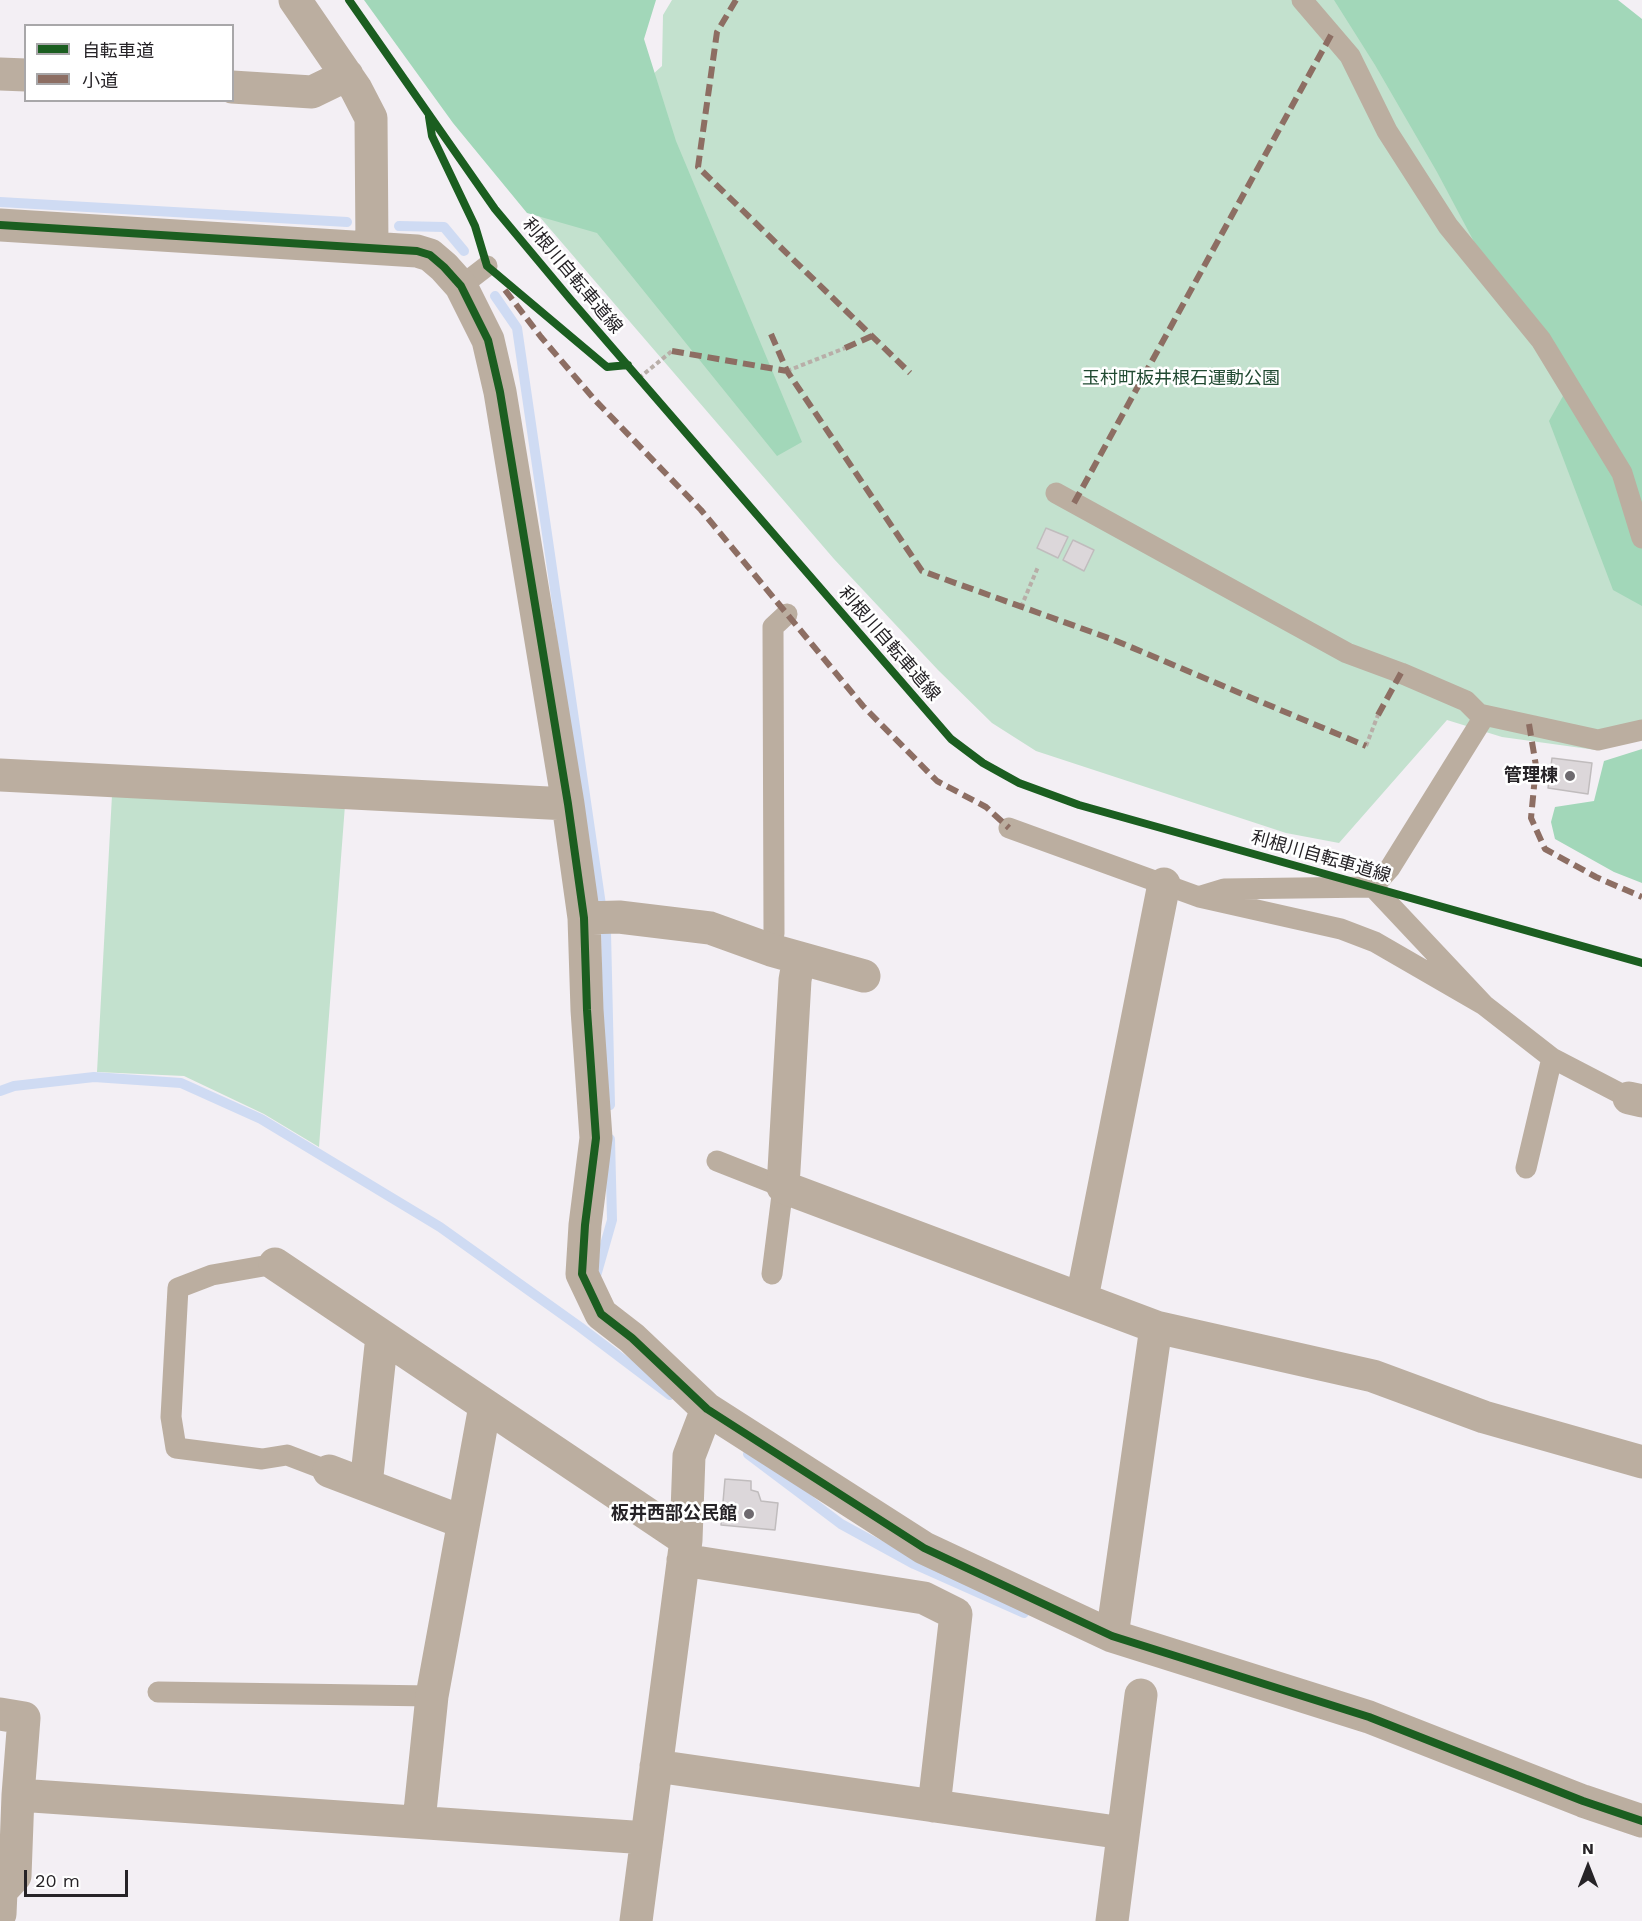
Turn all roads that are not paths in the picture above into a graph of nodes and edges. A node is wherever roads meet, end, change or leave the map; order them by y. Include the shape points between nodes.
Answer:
1 (295, 0) edge
2 (1302, 0) edge
3 (0, 74) edge
4 (24, 75) edge
5 (347, 75) junction
6 (234, 87) edge
7 (0, 225) edge
8 (372, 247) junction
9 (487, 266) dead end
10 (461, 286) junction
11 (1056, 493) dead end
12 (1642, 538) edge
13 (787, 614) dead end
14 (1479, 714) junction
15 (1642, 730) edge
16 (0, 775) edge
17 (568, 804) junction
18 (1010, 828) dead end
19 (1164, 884) junction
20 (1373, 887) junction
21 (1199, 897) junction
22 (584, 918) junction
23 (785, 954) junction
24 (864, 976) dead end
25 (1484, 1005) junction
26 (1552, 1058) junction
27 (1636, 1099) edge
28 (717, 1161) dead end
29 (1526, 1168) dead end
30 (783, 1187) junction
31 (275, 1264) joint
32 (772, 1274) dead end
33 (1082, 1298) junction
34 (1156, 1327) junction
35 (382, 1336) junction
36 (485, 1406) junction
37 (707, 1409) junction
38 (1642, 1462) edge
39 (329, 1471) joint
40 (366, 1485) junction
41 (463, 1522) junction
42 (684, 1550) junction
43 (1112, 1635) junction
44 (158, 1692) dead end
45 (1140, 1695) dead end
46 (432, 1696) junction
47 (0, 1714) edge
48 (656, 1766) junction
49 (18, 1795) junction
50 (934, 1806) junction
51 (419, 1821) junction
52 (1642, 1821) edge
53 (1123, 1833) junction
54 (647, 1838) junction
55 (0, 1914) edge
56 (636, 1921) edge
57 (1112, 1921) edge

1 - 5 street
2 - 12 lane via 1350,56 1387,131 1448,226 1541,340 1622,472
3 - 4 street
5 - 6 street via 312,92
5 - 8 street via 371,118
7 - 8 street
8 - 10 street via 430,255
9 - 10 lane
10 - 17 street via 488,340 500,392
11 - 14 lane via 1347,653 1466,701
13 - 23 lane via 773,627 774,933
14 - 15 lane via 1598,740
14 - 20 lane via 1482,720 1390,868
16 - 17 street
17 - 22 street
18 - 19 lane
19 - 21 lane
19 - 33 street
20 - 21 lane via 1224,889
20 - 25 lane
21 - 25 lane via 1341,929 1374,942
22 - 23 street via 619,917 710,928
22 - 37 street via 596,1138 582,1274 601,1314
23 - 24 street
23 - 30 street via 795,980
25 - 26 lane
26 - 27 lane
26 - 29 lane
28 - 30 lane
30 - 32 lane
30 - 33 street
31 - 35 street
31 - 39 lane via 212,1275 178,1288 171,1417 177,1448 262,1459 287,1455
33 - 34 street
34 - 38 street via 1373,1376 1485,1418
34 - 43 street
35 - 36 street
35 - 40 street
36 - 41 street
36 - 42 street
37 - 42 street via 689,1456
37 - 43 street via 924,1548
39 - 40 street
40 - 41 street
41 - 46 street
42 - 48 street
42 - 50 street via 924,1598 956,1614
43 - 52 street via 1369,1717 1583,1802
44 - 46 lane
45 - 53 street
46 - 51 street
47 - 49 street via 24,1718
48 - 50 street
48 - 54 street
49 - 51 street
49 - 55 street via 15,1875 2,1891
50 - 53 street
51 - 54 street
53 - 57 street
54 - 56 street

